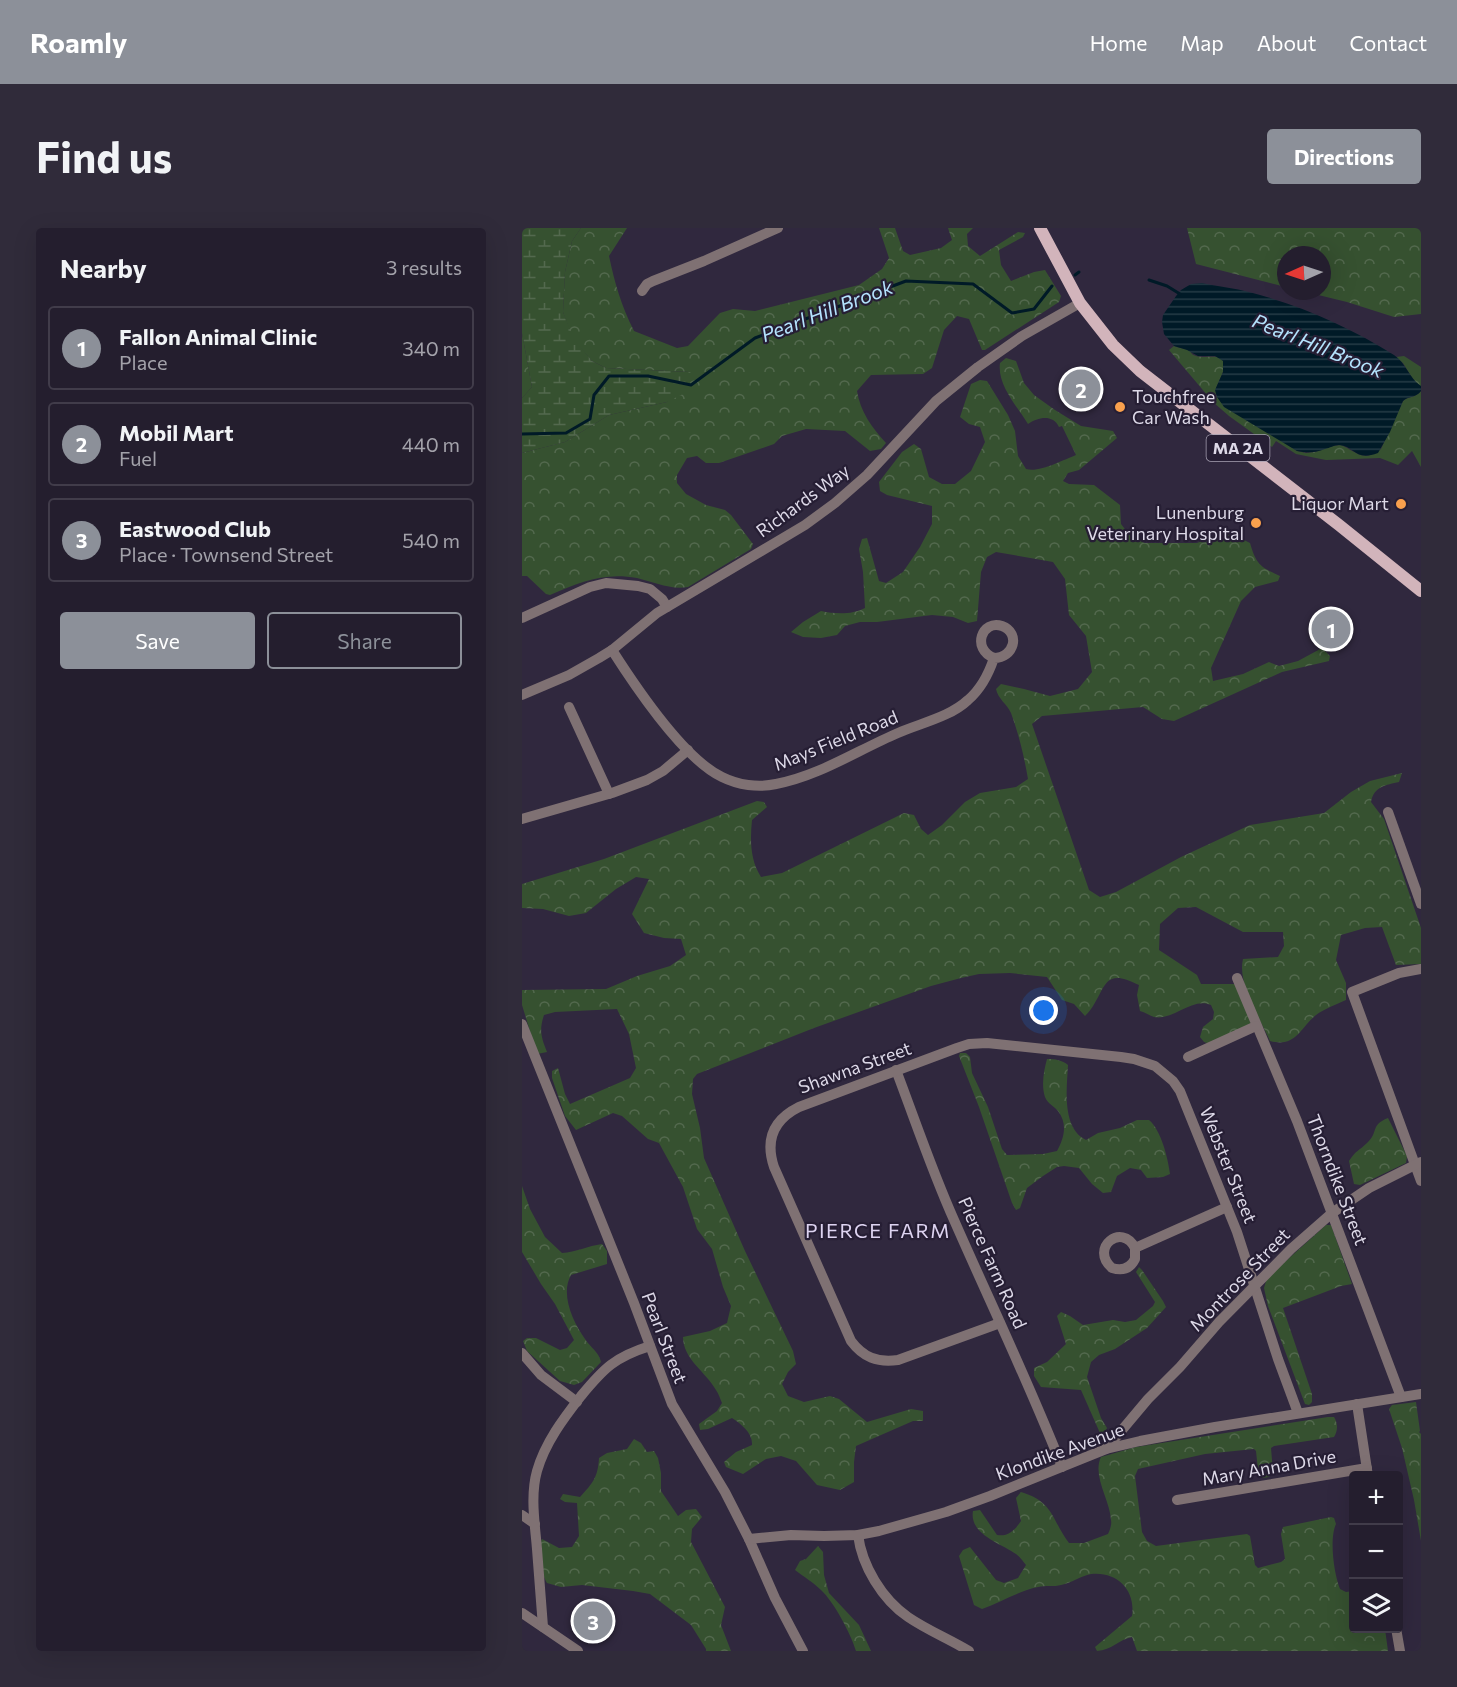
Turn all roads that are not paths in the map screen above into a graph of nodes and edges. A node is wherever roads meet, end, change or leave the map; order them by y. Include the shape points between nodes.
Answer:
1 (778, 228) edge
2 (1040, 228) edge
3 (642, 291) dead end
4 (1080, 303) junction
5 (1421, 591) edge
6 (667, 607) junction
7 (522, 618) edge
8 (612, 650) junction
9 (994, 658) dead end
10 (522, 695) edge
11 (569, 707) dead end
12 (688, 750) junction
13 (609, 794) junction
14 (1388, 812) dead end
15 (522, 819) edge
16 (1421, 904) edge
17 (1421, 969) edge
18 (1237, 978) dead end
19 (522, 1024) edge
20 (1256, 1026) junction
21 (524, 1037) edge
22 (1188, 1057) dead end
23 (896, 1070) junction
24 (1163, 1072) joint
25 (1418, 1164) edge
26 (1421, 1181) edge
27 (1227, 1207) junction
28 (1332, 1213) junction
29 (1135, 1248) dead end
30 (1255, 1284) junction
31 (1000, 1323) junction
32 (650, 1346) junction
33 (522, 1353) edge
34 (1421, 1394) edge
35 (1401, 1397) junction
36 (577, 1402) junction
37 (1357, 1404) junction
38 (1298, 1413) junction
39 (1134, 1416) junction
40 (1140, 1441) junction
41 (1106, 1449) junction
42 (1062, 1467) junction
43 (1368, 1471) edge
44 (1349, 1475) edge
45 (1177, 1500) dead end
46 (522, 1515) edge
47 (534, 1524) junction
48 (858, 1535) junction
49 (749, 1539) junction
50 (522, 1613) edge
51 (543, 1627) junction
52 (1397, 1633) edge
53 (578, 1651) edge
54 (803, 1651) edge
55 (969, 1651) edge
56 (1400, 1651) edge

1 - 3 street via 653,281
2 - 4 main road, MA 2A
4 - 5 main road, MA 2A via 1113,345 1140,371
4 - 6 street, Richards Way via 1006,346 971,372 936,401 867,475 828,508
6 - 7 street via 650,590 606,583
6 - 8 street, Richards Way
8 - 10 street, Richards Way via 569,675
8 - 12 street, Mays Field Road
9 - 12 street, Mays Field Road via 978,690 962,706 797,778 767,786 740,784 715,773
11 - 13 street
12 - 13 street via 655,776
13 - 15 street
14 - 16 street
17 - 25 street via 1399,973 1352,992
18 - 20 street, Thorndike Street
19 - 21 street, Pearl Street
20 - 22 street
20 - 28 street, Thorndike Street
21 - 32 street, Pearl Street
23 - 24 street, Shawna Street via 981,1043 1121,1056
23 - 31 street, Pierce Farm Road via 950,1211
23 - 31 street, Shawna Street via 785,1115 772,1137 774,1167 851,1341 865,1355 880,1361 898,1360
24 - 27 street, Webster Street via 1173,1080 1183,1098
25 - 26 street
25 - 28 street, Montrose Street via 1369,1188
27 - 29 street
27 - 30 street, Webster Street
28 - 30 street, Montrose Street
28 - 35 street, Thorndike Street
30 - 38 street, Webster Street
30 - 39 street, Montrose Street
31 - 42 street, Pierce Farm Road
32 - 36 street via 614,1361
32 - 49 street, Pearl Street via 672,1404
33 - 36 street via 541,1375
34 - 35 street, Klondike Avenue
35 - 37 street, Klondike Avenue
36 - 47 street via 540,1461
37 - 38 street, Klondike Avenue
37 - 43 street
38 - 40 street, Klondike Avenue
39 - 40 street via 1133,1429
39 - 41 street, Montrose Street
40 - 41 street, Klondike Avenue
41 - 42 street, Klondike Avenue
42 - 48 street, Klondike Avenue via 946,1512
44 - 45 street, Mary Anna Drive
46 - 47 street
47 - 51 street
48 - 49 street, Klondike Avenue
48 - 55 street via 865,1563 888,1599 906,1616
49 - 54 street, Pearl Street
50 - 51 street
51 - 53 street
52 - 56 street

